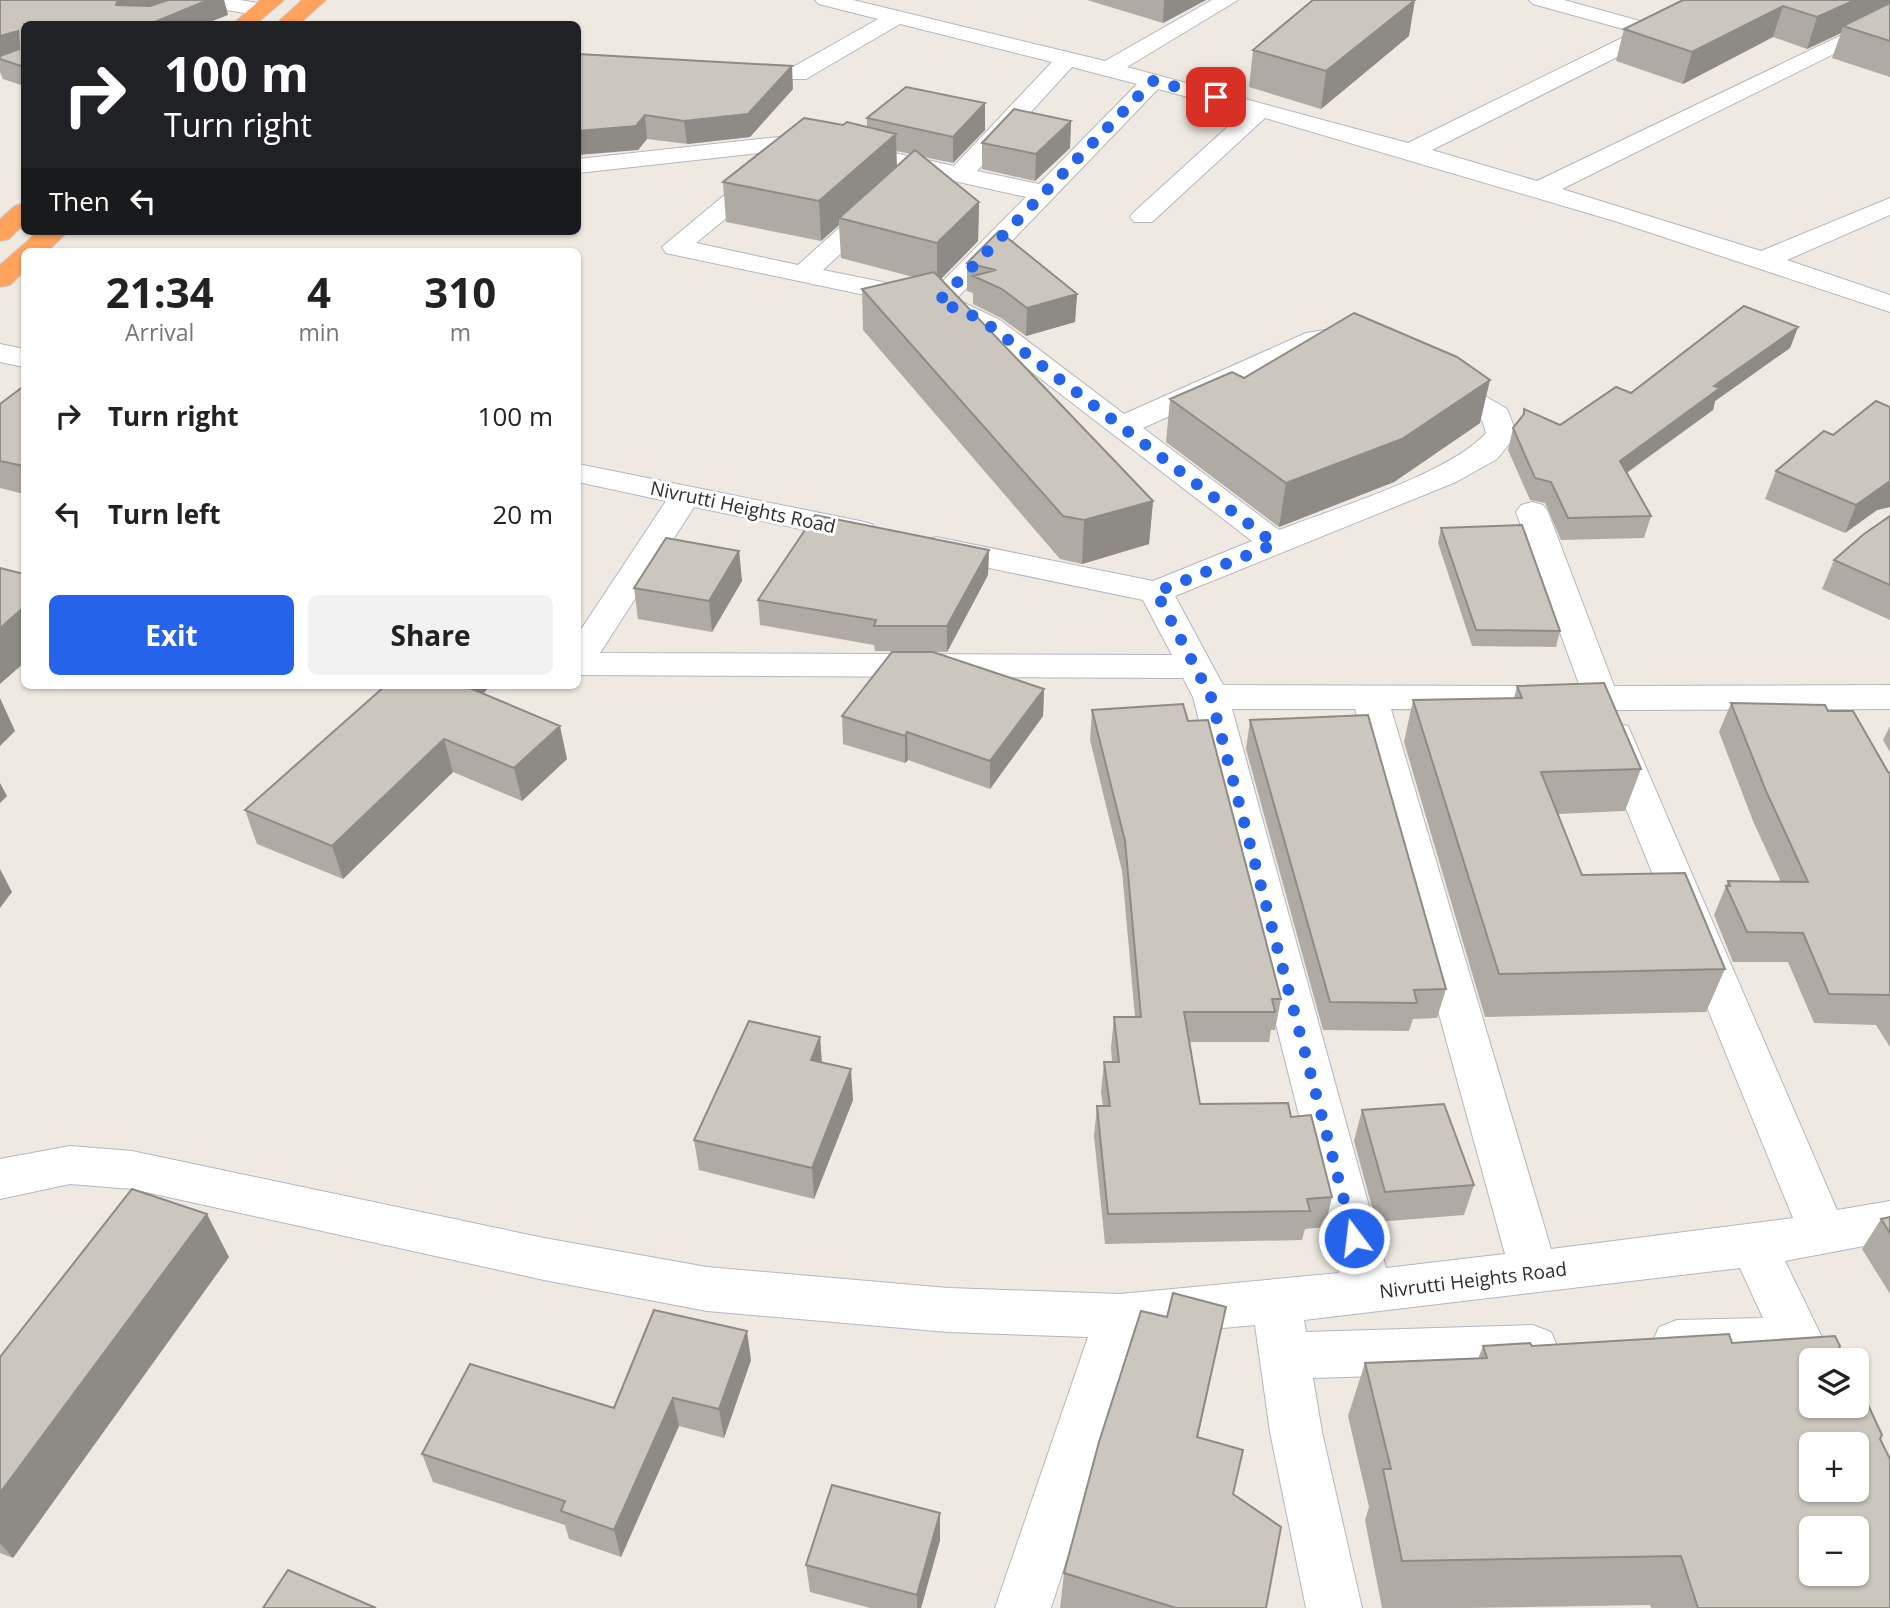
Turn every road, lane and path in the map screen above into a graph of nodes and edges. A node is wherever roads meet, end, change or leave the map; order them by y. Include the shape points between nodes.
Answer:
1 (205, 0) edge
2 (314, 0) edge
3 (826, 0) edge
4 (1227, 0) edge
5 (1540, 0) edge
6 (1705, 1) edge
7 (183, 9) edge
8 (888, 9) edge
9 (259, 12) edge
10 (1890, 18) edge
11 (290, 21) edge
12 (1654, 31) junction
13 (1067, 59) junction
14 (1108, 69) junction
15 (723, 74) edge
16 (1153, 81) junction
17 (1261, 110) junction
18 (806, 141) junction
19 (1410, 152) junction
20 (581, 166) edge
21 (921, 167) junction
22 (959, 174) junction
23 (1541, 189) junction
24 (1045, 193) junction
25 (1890, 206) edge
26 (21, 214) edge
27 (1143, 217) dead end
28 (0, 233) edge
29 (50, 235) edge
30 (35, 248) edge
31 (21, 260) edge
32 (1764, 260) junction
33 (804, 273) junction
34 (0, 279) edge
35 (938, 302) junction
36 (1890, 304) edge
37 (1375, 347) edge
38 (0, 353) edge
39 (21, 357) edge
40 (1410, 366) edge
41 (1122, 426) junction
42 (581, 474) edge
43 (686, 495) junction
44 (1532, 512) dead end
45 (1275, 544) junction
46 (1156, 592) junction
47 (581, 657) edge
48 (581, 662) edge
49 (1203, 682) junction
50 (1890, 697) edge
51 (1370, 698) junction
52 (1600, 698) junction
53 (1839, 699) junction
54 (1858, 733) edge
55 (0, 1179) edge
56 (1890, 1221) edge
57 (1823, 1234) junction
58 (1753, 1246) junction
59 (1534, 1273) junction
60 (1368, 1292) junction
61 (1276, 1301) junction
62 (1120, 1316) junction
63 (1631, 1344) edge
64 (1576, 1346) edge
65 (1803, 1348) edge
66 (1799, 1352) edge
67 (1283, 1356) junction
68 (1023, 1608) edge
69 (1335, 1608) edge

1 - 7 street
1 - 9 street
2 - 11 highway
3 - 8 street
4 - 14 street
5 - 12 street
6 - 12 street
8 - 13 street
8 - 15 street via 798,74
10 - 23 street
12 - 19 street
13 - 14 street
13 - 22 street
14 - 16 street
16 - 17 street
16 - 24 street
17 - 19 street
17 - 27 street
18 - 20 street
18 - 21 street
18 - 33 street via 675,247
19 - 23 street
21 - 22 street
21 - 33 street
22 - 24 street
23 - 32 street
24 - 35 street
25 - 32 street
26 - 28 highway
29 - 30 highway
31 - 34 highway
32 - 36 street
33 - 35 street
35 - 41 street via 990,326
37 - 41 street via 1339,335 1316,339
38 - 39 street
40 - 45 street via 1496,415 1502,434 1486,452 1445,474
41 - 45 street
42 - 43 street, Nivrutti Heights Road
43 - 46 street, Nivrutti Heights Road
43 - 47 street
44 - 52 street
45 - 46 street
46 - 49 street, Nivrutti Heights Road
48 - 49 street
49 - 51 street
49 - 60 street, Nivrutti Heights Road
50 - 53 street
51 - 52 street
51 - 59 street
52 - 53 street
52 - 57 street
53 - 54 street
55 - 62 street via 70,1165 132,1170 544,1259 707,1289 948,1310
56 - 57 street, Nivrutti Heights Road
57 - 58 street, Nivrutti Heights Road
58 - 59 street, Nivrutti Heights Road
58 - 65 street
59 - 60 street, Nivrutti Heights Road
60 - 61 street
61 - 62 street
61 - 67 street
62 - 68 street
63 - 66 street
64 - 67 street
67 - 69 street

